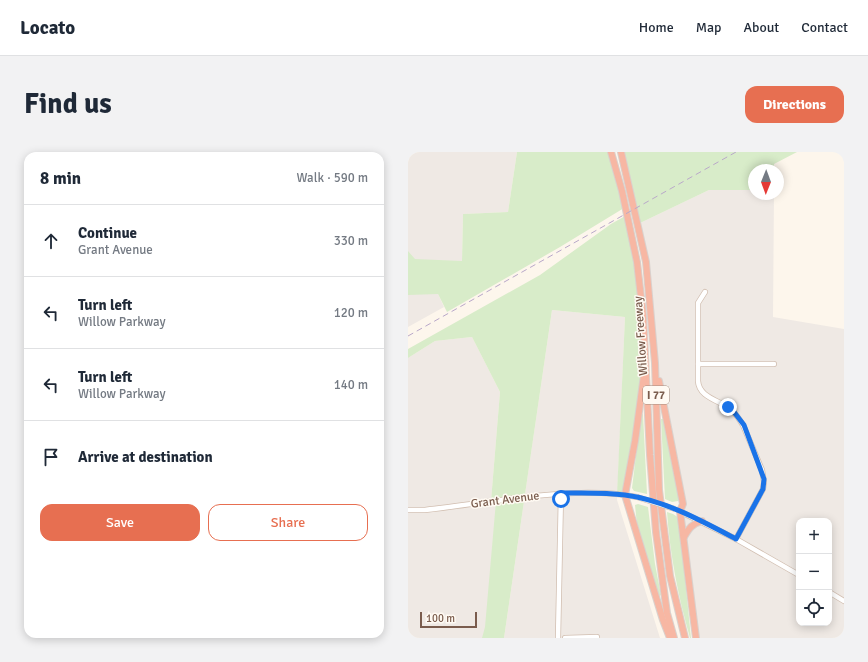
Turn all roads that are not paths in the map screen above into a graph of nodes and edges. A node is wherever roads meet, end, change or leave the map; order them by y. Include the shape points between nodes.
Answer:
1 (611, 152) edge
2 (621, 152) edge
3 (705, 292) dead end
4 (646, 357) junction
5 (655, 363) junction
6 (698, 364) junction
7 (774, 364) dead end
8 (561, 493) junction
9 (625, 495) junction
10 (408, 510) edge
11 (678, 510) junction
12 (702, 521) junction
13 (684, 537) junction
14 (736, 539) junction
15 (796, 573) edge
16 (832, 594) edge
17 (844, 601) edge
18 (597, 637) edge
19 (558, 638) edge
20 (565, 638) edge
21 (670, 638) edge
22 (674, 638) edge
23 (685, 638) edge
24 (696, 638) edge

1 - 4 highway, Willow Freeway / I 77 via 637,262
2 - 5 highway, Willow Freeway / I 77 via 646,262
3 - 6 street via 698,303
4 - 9 highway
4 - 22 highway, Willow Freeway / I 77 via 656,532 667,613
5 - 11 highway via 683,504
5 - 23 highway, Willow Freeway / I 77 via 659,490 670,576
6 - 7 street
6 - 14 street via 700,391 728,407 739,418 764,476 763,489
8 - 9 street, Grant Avenue
8 - 10 street, Grant Avenue
8 - 19 street
9 - 11 street, Grant Avenue, bridge
9 - 21 highway
11 - 12 street, Grant Avenue
11 - 13 highway
12 - 13 highway via 690,527
12 - 14 street, Grant Avenue
13 - 24 highway
14 - 15 street, Grant Avenue
16 - 17 street
18 - 20 street

